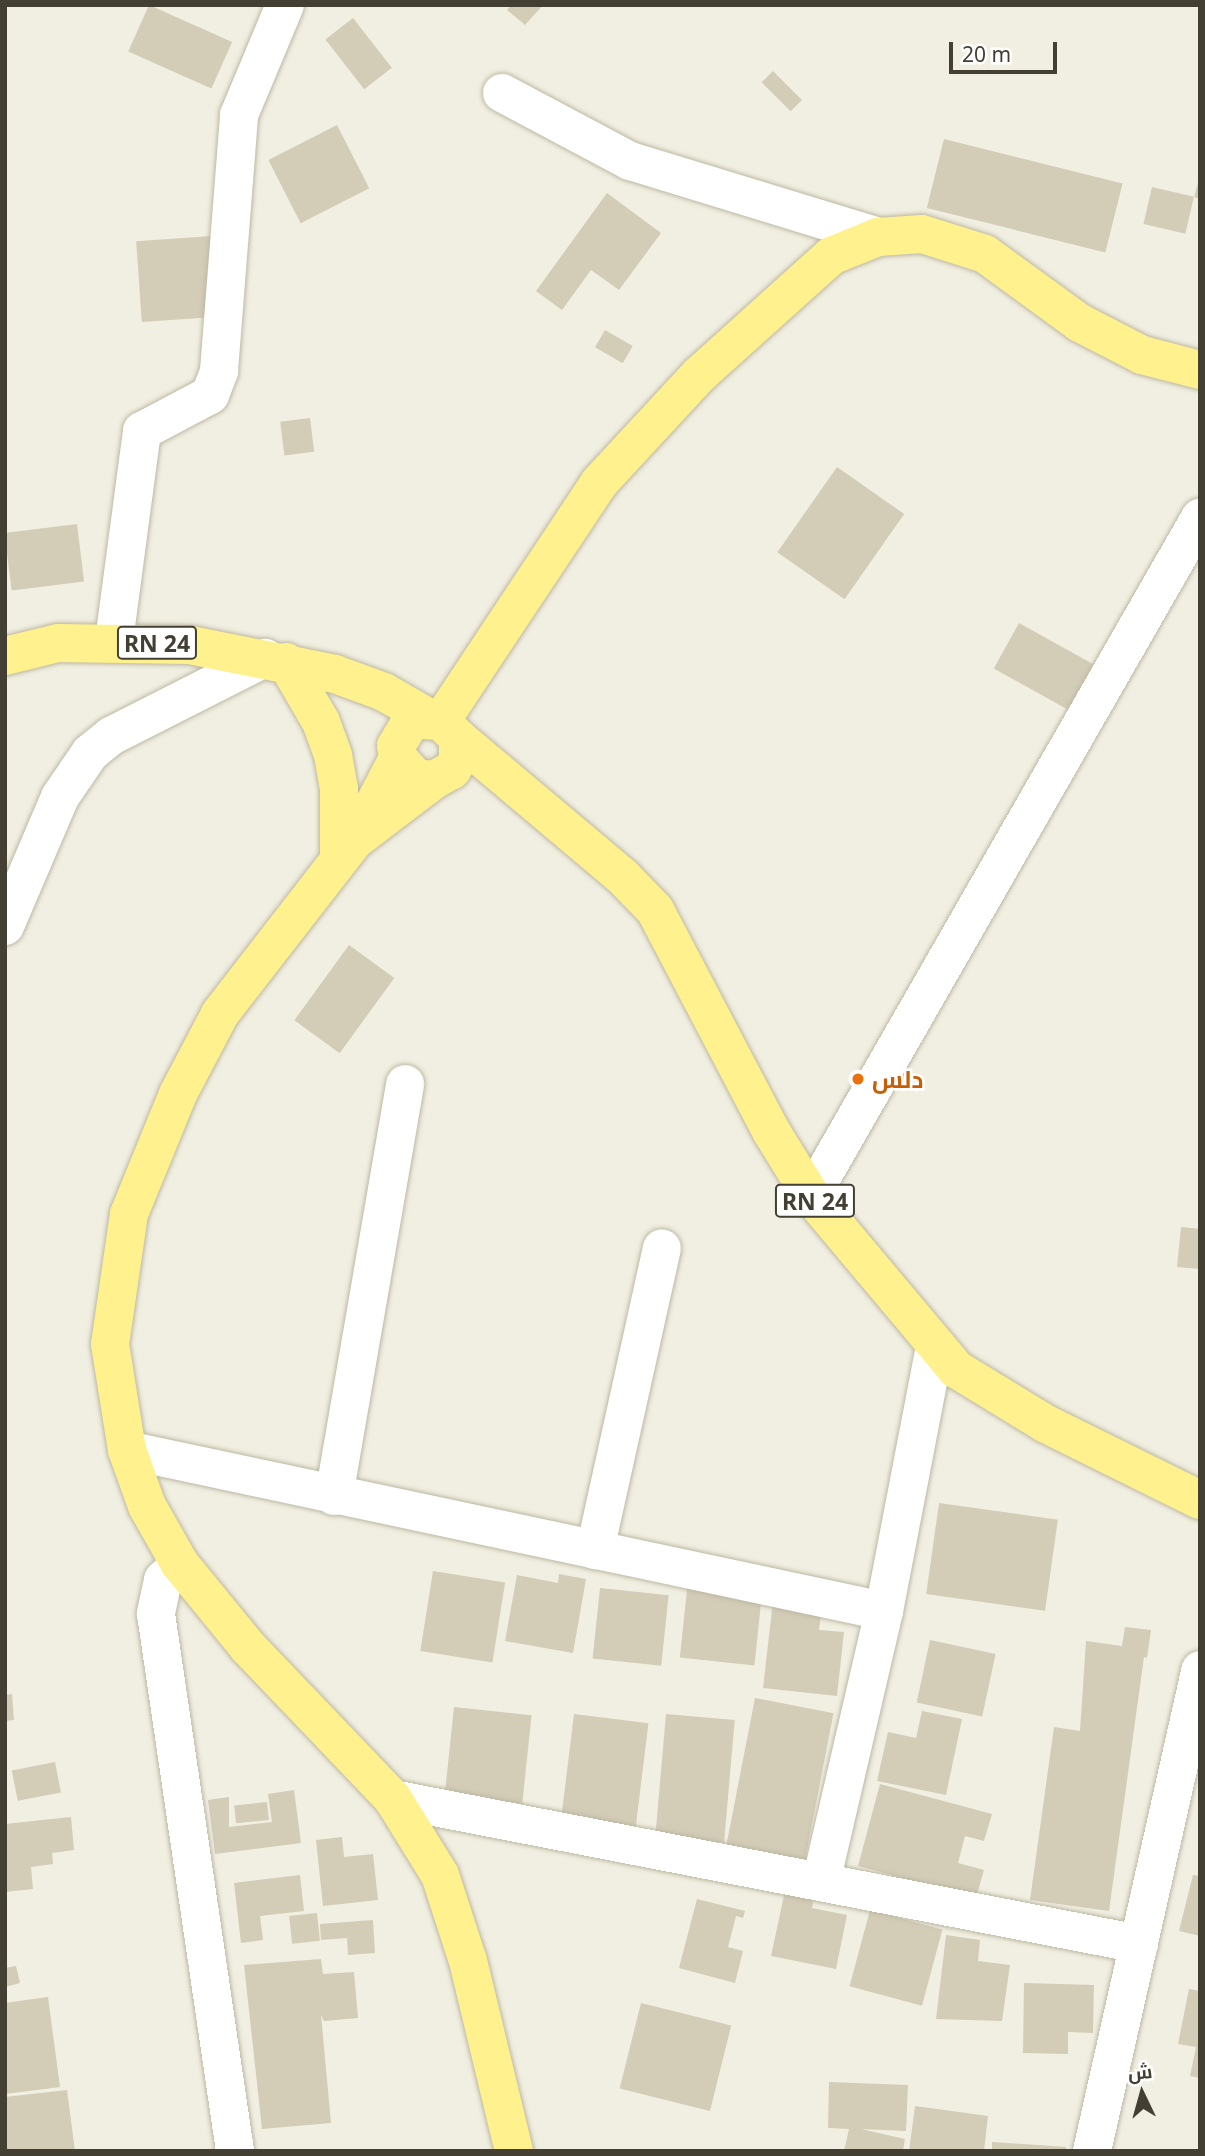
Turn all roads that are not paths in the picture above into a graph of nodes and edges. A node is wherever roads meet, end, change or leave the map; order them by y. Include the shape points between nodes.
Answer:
1 (285, 5) edge
2 (502, 93) dead end
3 (878, 237) junction
4 (1200, 370) edge
5 (1200, 518) edge
6 (114, 641) junction
7 (5, 656) edge
8 (287, 663) junction
9 (442, 726) junction
10 (397, 752) junction
11 (439, 778) junction
12 (531, 803) junction
13 (347, 850) junction
14 (5, 926) edge
15 (405, 1084) dead end
16 (811, 1196) junction
17 (662, 1248) dead end
18 (935, 1345) junction
19 (127, 1450) junction
20 (334, 1496) junction
21 (1200, 1500) edge
22 (596, 1550) junction
23 (180, 1564) junction
24 (884, 1611) junction
25 (1200, 1670) edge
26 (393, 1799) junction
27 (821, 1882) junction
28 (1139, 1944) junction
29 (235, 2151) edge
30 (514, 2151) edge
31 (1092, 2151) edge

1 - 6 street via 239,115 219,372 211,395 142,431
2 - 3 street via 630,161
3 - 4 main road via 922,234 985,254 1080,323 1142,355
3 - 9 main road via 831,256 699,375 598,483
5 - 16 street
6 - 7 main road, RN 24 via 58,643
6 - 8 main road, RN 24 via 190,645
8 - 9 main road, RN 24 via 360,682
8 - 10 main road, RN 24 via 357,703
8 - 13 main road via 321,722 333,755
8 - 14 street via 111,736 90,752 60,797
9 - 10 main road via 408,726
9 - 11 main road via 458,760
9 - 12 main road, RN 24
10 - 11 main road via 416,778
10 - 13 main road
11 - 12 main road, RN 24 via 488,786
11 - 13 main road
12 - 16 main road, RN 24 via 623,877 655,910 765,1120
13 - 19 main road via 220,1014 178,1094 129,1214 110,1344
15 - 20 street
16 - 18 main road, RN 24
17 - 22 street
18 - 21 main road, RN 24 via 957,1369 1046,1424
18 - 24 street
19 - 20 street
19 - 23 main road via 147,1506
20 - 22 street
22 - 24 street
23 - 26 main road via 247,1646
23 - 29 street via 163,1580 156,1614
24 - 27 street
25 - 28 street
26 - 27 street
26 - 30 main road via 440,1875 468,1961
27 - 28 street
28 - 31 street

